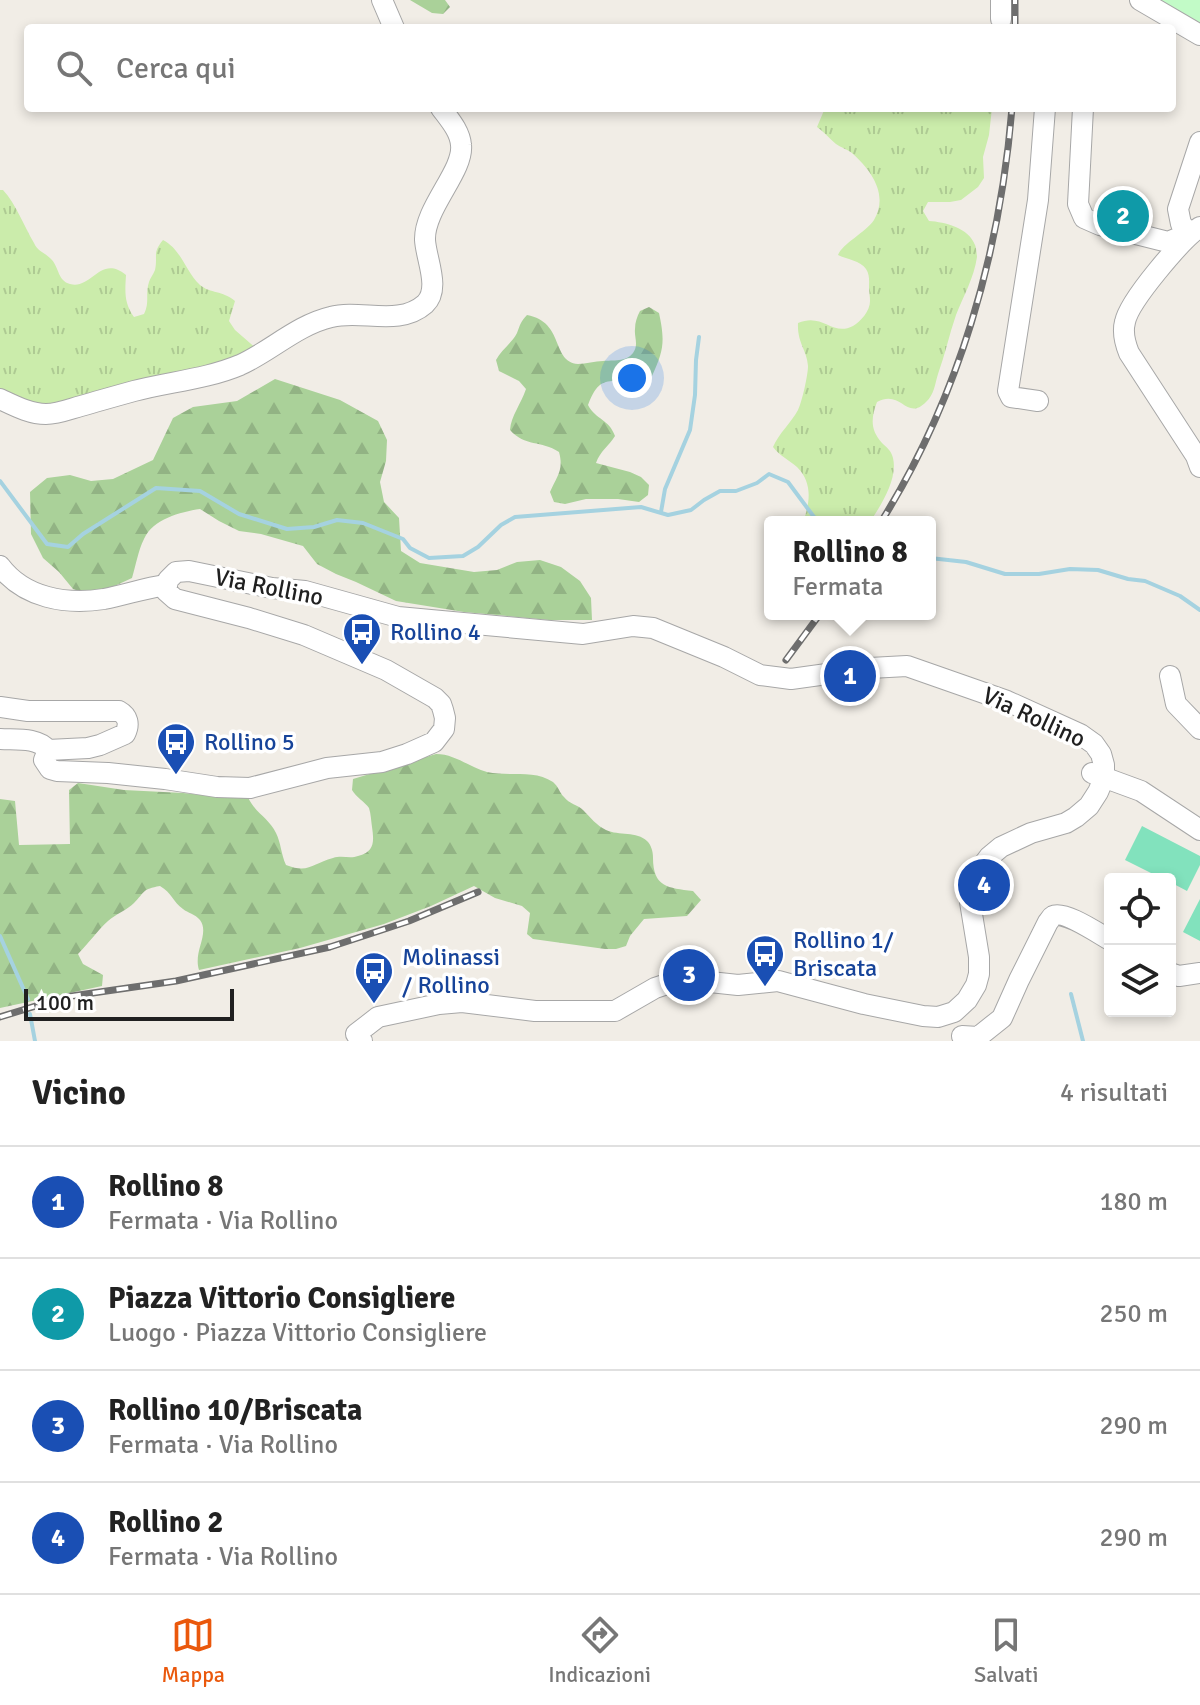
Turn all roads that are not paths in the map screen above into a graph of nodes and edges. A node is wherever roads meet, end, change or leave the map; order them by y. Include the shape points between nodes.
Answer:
1 (382, 0) edge
2 (1140, 0) edge
3 (392, 24) edge
4 (1199, 35) edge
5 (444, 112) edge
6 (1045, 112) edge
7 (1083, 112) edge
8 (1200, 142) edge
9 (1197, 229) edge
10 (0, 399) edge
11 (1038, 401) dead end
12 (1198, 461) edge
13 (0, 566) edge
14 (166, 585) junction
15 (1170, 676) dead end
16 (0, 707) edge
17 (1200, 729) edge
18 (0, 739) edge
19 (48, 750) junction
20 (1098, 776) junction
21 (1200, 830) edge
22 (1104, 937) edge
23 (1200, 973) edge
24 (1176, 975) edge
25 (778, 981) junction
26 (825, 1005) dead end
27 (962, 1036) dead end
28 (354, 1039) edge

1 - 3 street
2 - 4 street
5 - 10 street via 462,148 428,224 425,238 433,287 425,304 409,314 328,317 240,365 57,413 35,413
6 - 11 street via 1038,200 1008,391 1011,397
7 - 9 street via 1078,204 1084,218 1168,242
8 - 9 street via 1178,209 1181,224 1188,231
9 - 12 street via 1129,310 1124,336 1129,353
13 - 14 street, Via Rollino via 28,590 71,601
14 - 19 street, Via Rollino via 175,599 304,635 386,670 441,704 444,729 434,742 382,762 327,768 250,788 57,771 44,760
14 - 20 street, Via Rollino via 172,575 189,571 305,591 398,617 583,634 653,628 760,675 791,679 907,666 1007,701 1080,734 1098,749 1104,765
15 - 17 street via 1176,704
16 - 19 street via 119,711 128,721 125,734 100,745
18 - 19 street via 25,740
20 - 21 street via 1141,791
20 - 25 street, Via Rollino via 1098,792 1076,817 1015,840 984,863 970,902 979,974 973,992 954,1012 923,1016
22 - 27 street via 1068,917 1053,916 1002,1018 978,1037
23 - 24 street
25 - 26 street
25 - 28 street, Via Rollino via 738,985 682,979 615,1011 439,1004 378,1017

